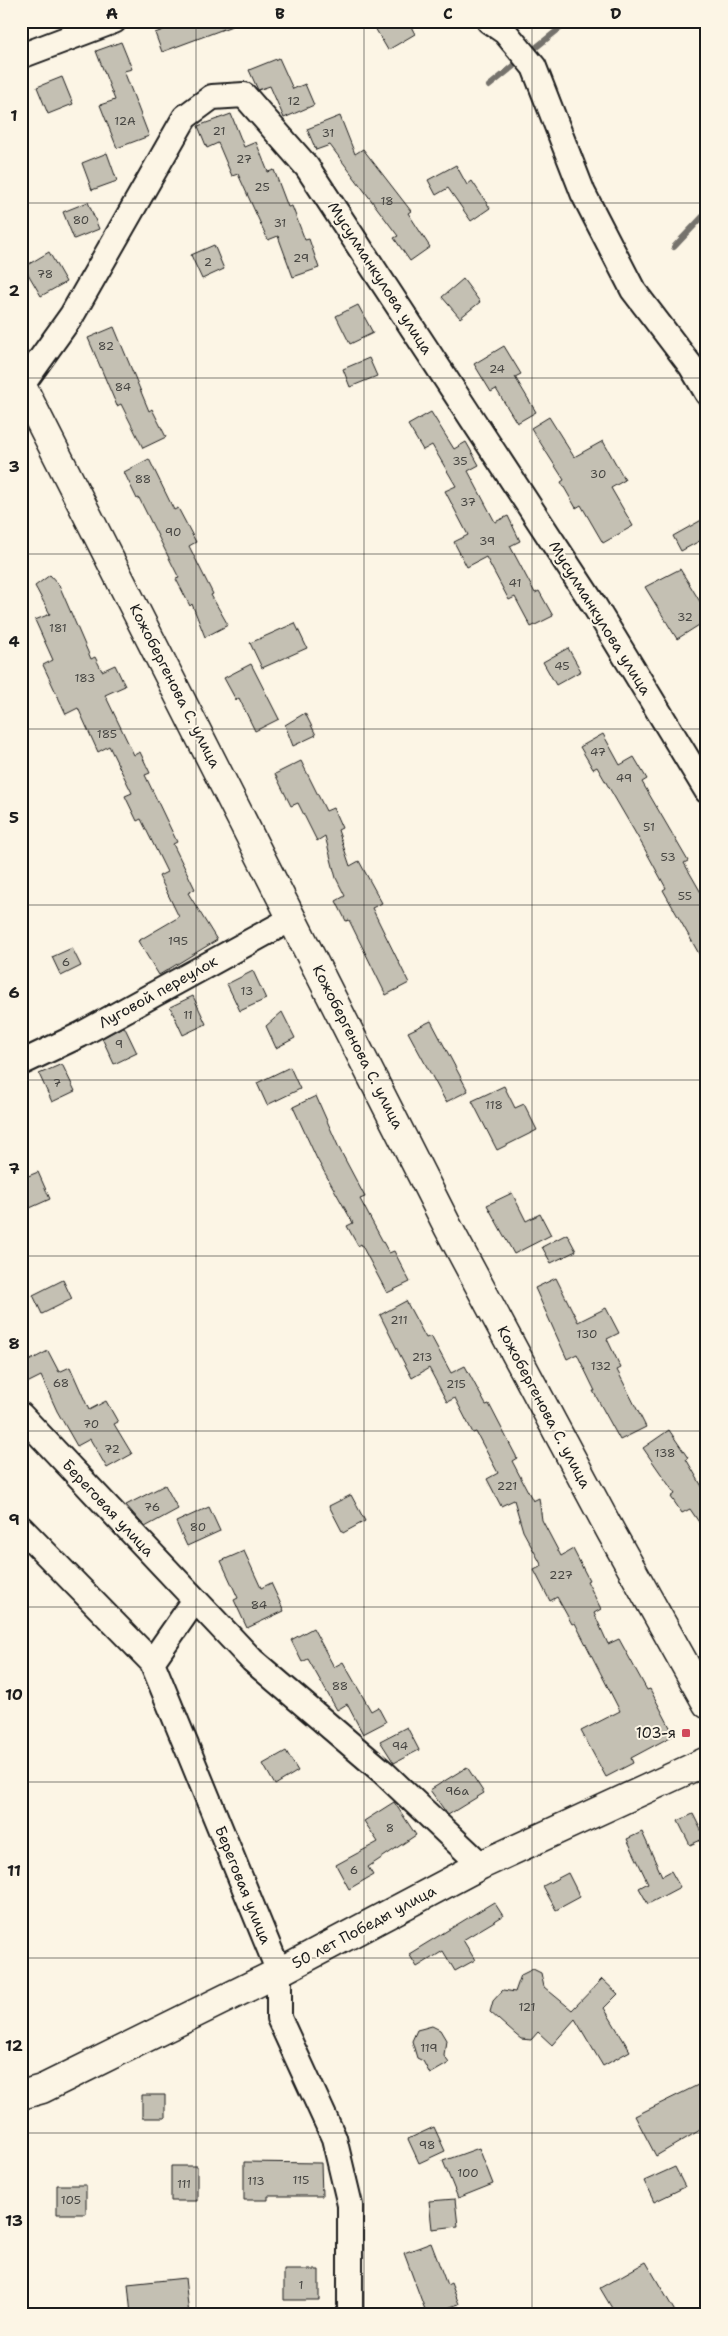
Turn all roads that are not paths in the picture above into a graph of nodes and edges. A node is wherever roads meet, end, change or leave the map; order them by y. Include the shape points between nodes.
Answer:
1 (114, 21) edge
2 (489, 21) edge
3 (21, 56) edge
4 (21, 384) edge
5 (707, 393) edge
6 (707, 791) edge
7 (293, 918) junction
8 (21, 1063) edge
9 (21, 1415) edge
10 (21, 1528) edge
11 (194, 1600) junction
12 (152, 1662) junction
13 (707, 1704) edge
14 (707, 1760) edge
15 (481, 1866) junction
16 (279, 1972) junction
17 (21, 2095) edge
18 (350, 2315) edge

1 - 3 street
2 - 5 street via 505,32 534,67 583,193 633,290 691,366
4 - 6 street, Мусулманкулова улица via 72,315 186,117 212,97 244,95 307,167 594,605
4 - 7 main road, Кожобергенова С. улица
7 - 8 street, Луговой переулок via 80,1035
7 - 13 main road, Кожобергенова С. улица via 450,1229
9 - 11 street, Береговая улица
10 - 12 street, Береговая улица
11 - 12 street
11 - 15 street, Береговая улица via 252,1660 383,1772
12 - 16 street, Береговая улица
14 - 15 main road, 50 лет Победы улица
15 - 16 main road, 50 лет Победы улица
16 - 17 main road, 50 лет Победы улица via 42,2089
16 - 18 street, Береговая улица via 279,2018 334,2138 350,2205

